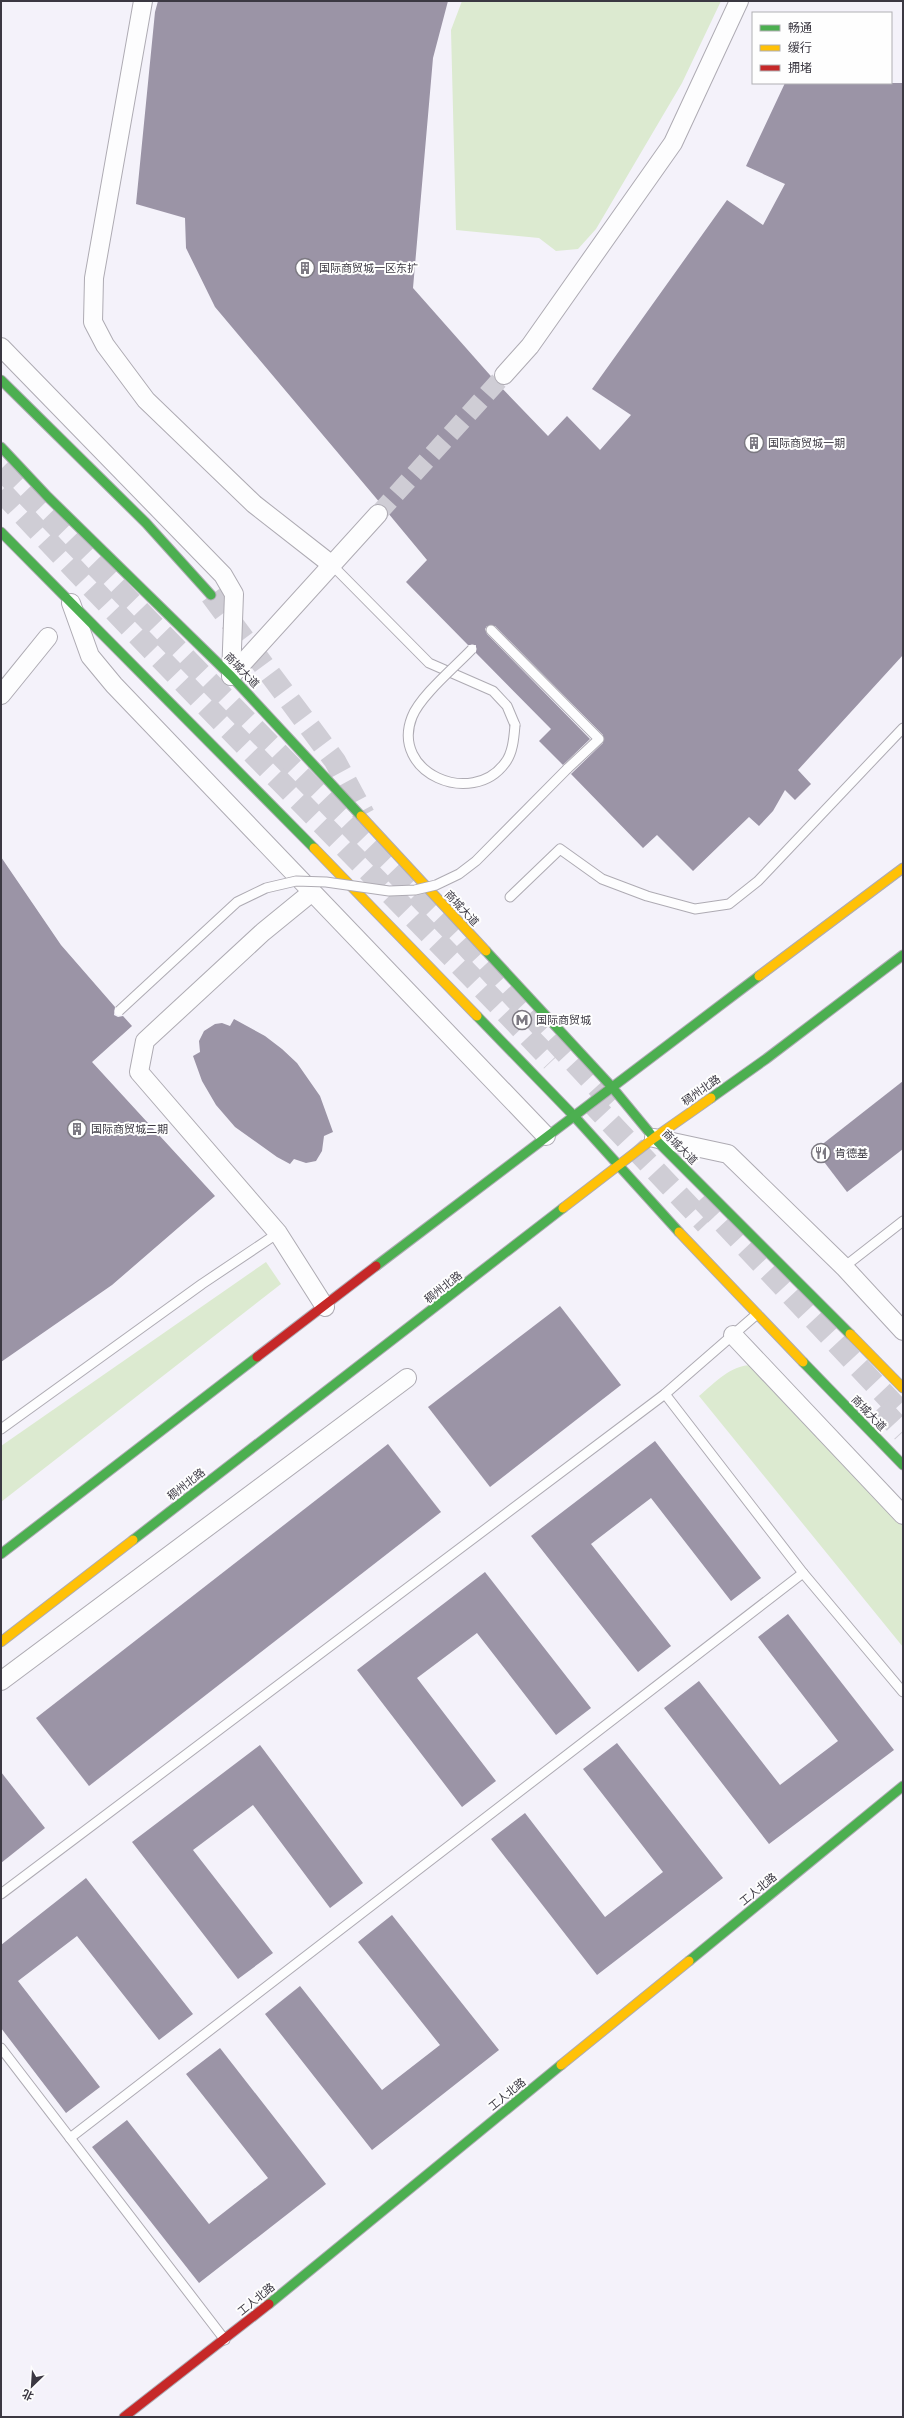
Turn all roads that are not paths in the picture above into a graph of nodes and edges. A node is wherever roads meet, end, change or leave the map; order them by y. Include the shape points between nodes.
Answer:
1 (143, 1) edge
2 (739, 1) edge
3 (1, 347) edge
4 (504, 375) tunnel mouth
5 (1, 380) edge
6 (1, 448) edge
7 (378, 514) tunnel mouth
8 (1, 532) edge
9 (332, 565) junction
10 (211, 594) tunnel mouth
11 (71, 602) junction
12 (491, 630) dead end
13 (48, 637) dead end
14 (472, 649) dead end
15 (231, 676) junction
16 (1, 695) edge
17 (903, 728) edge
18 (903, 868) edge
19 (312, 892) junction
20 (510, 897) dead end
21 (903, 955) edge
22 (118, 1011) dead end
23 (611, 1086) junction
24 (573, 1115) junction
25 (546, 1136) junction
26 (654, 1138) junction
27 (618, 1166) junction
28 (903, 1221) edge
29 (278, 1233) junction
30 (844, 1267) junction
31 (325, 1307) junction
32 (757, 1314) junction
33 (903, 1331) edge
34 (733, 1335) junction
35 (407, 1378) dead end
36 (903, 1388) edge
37 (665, 1394) junction
38 (1, 1429) edge
39 (903, 1465) edge
40 (903, 1515) edge
41 (1, 1554) edge
42 (803, 1573) junction
43 (1, 1642) edge
44 (1, 1681) edge
45 (903, 1692) edge
46 (903, 1786) edge
47 (1, 1894) edge
48 (1, 2048) edge
49 (70, 2138) junction
50 (225, 2340) junction
51 (124, 2417) edge

1 - 9 street via 94,278 93,322 105,345 146,400 254,504
2 - 4 street via 673,143 530,346
3 - 15 street via 223,575 234,594
5 - 10 main road via 146,523
6 - 15 main road, 商城大道
7 - 9 street
8 - 11 main road, 商城大道
9 - 14 lane, bridge via 429,663 493,691 507,706 515,725 513,744 506,763 494,775 477,783 461,785 444,782 429,775 418,764 411,751 408,735 412,718 419,705
9 - 15 street
11 - 19 street via 90,656 114,685
11 - 24 main road, 商城大道
12 - 22 lane, bridge via 599,739 476,861 459,874 436,885 415,890 389,891 326,882 296,881 266,888 237,902
13 - 16 street
15 - 23 main road, 商城大道
17 - 20 lane via 758,881 728,904 695,909 647,896 602,879 560,849
18 - 23 main road
19 - 25 street
19 - 29 street via 263,932 145,1041 139,1072
21 - 26 main road, 稠州北路 via 766,1059
23 - 24 main road
23 - 26 main road, 商城大道
24 - 25 main road
24 - 27 main road, 商城大道
25 - 31 main road
26 - 27 main road, 稠州北路
26 - 30 street via 728,1154
26 - 36 main road, 商城大道
27 - 32 main road, 商城大道
27 - 43 main road, 稠州北路
28 - 30 lane
29 - 31 street
29 - 38 lane via 202,1284
30 - 33 street
31 - 41 main road
32 - 34 lane
32 - 39 main road, 商城大道
34 - 37 lane
34 - 40 street
35 - 44 street
37 - 42 lane
37 - 47 lane
42 - 45 lane
42 - 49 lane
46 - 50 main road, 工人北路
48 - 49 lane
49 - 50 lane
50 - 51 main road, 工人北路

